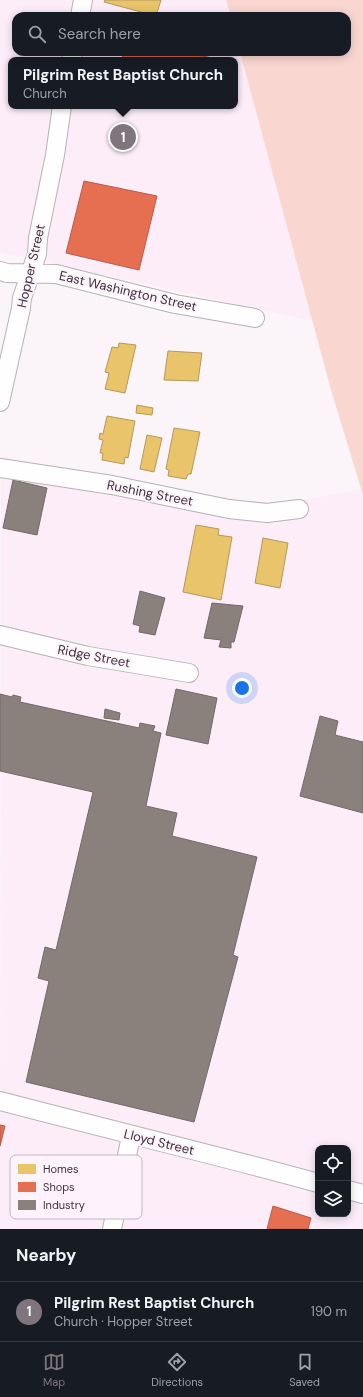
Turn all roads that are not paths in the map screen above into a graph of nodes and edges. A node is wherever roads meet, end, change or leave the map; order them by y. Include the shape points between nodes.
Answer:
1 (83, 0) edge
2 (81, 12) edge
3 (62, 109) edge
4 (0, 271) edge
5 (30, 273) junction
6 (255, 318) dead end
7 (0, 402) edge
8 (0, 468) edge
9 (299, 509) dead end
10 (0, 635) edge
11 (189, 674) dead end
12 (0, 1101) edge
13 (131, 1136) junction
14 (127, 1155) edge
15 (315, 1182) edge
16 (351, 1191) edge
17 (363, 1194) edge
18 (114, 1219) edge
19 (112, 1229) edge

1 - 2 street
3 - 5 street, Hopper Street via 37,254
4 - 5 street, East Washington Street
5 - 6 street, East Washington Street via 56,274 175,304
5 - 7 street, Hopper Street via 22,298
8 - 9 street, Rushing Street via 112,485 229,509 268,513
10 - 11 street, Ridge Street via 88,656
12 - 13 street, Lloyd Street
13 - 14 street
13 - 15 street, Lloyd Street
16 - 17 street
18 - 19 street

